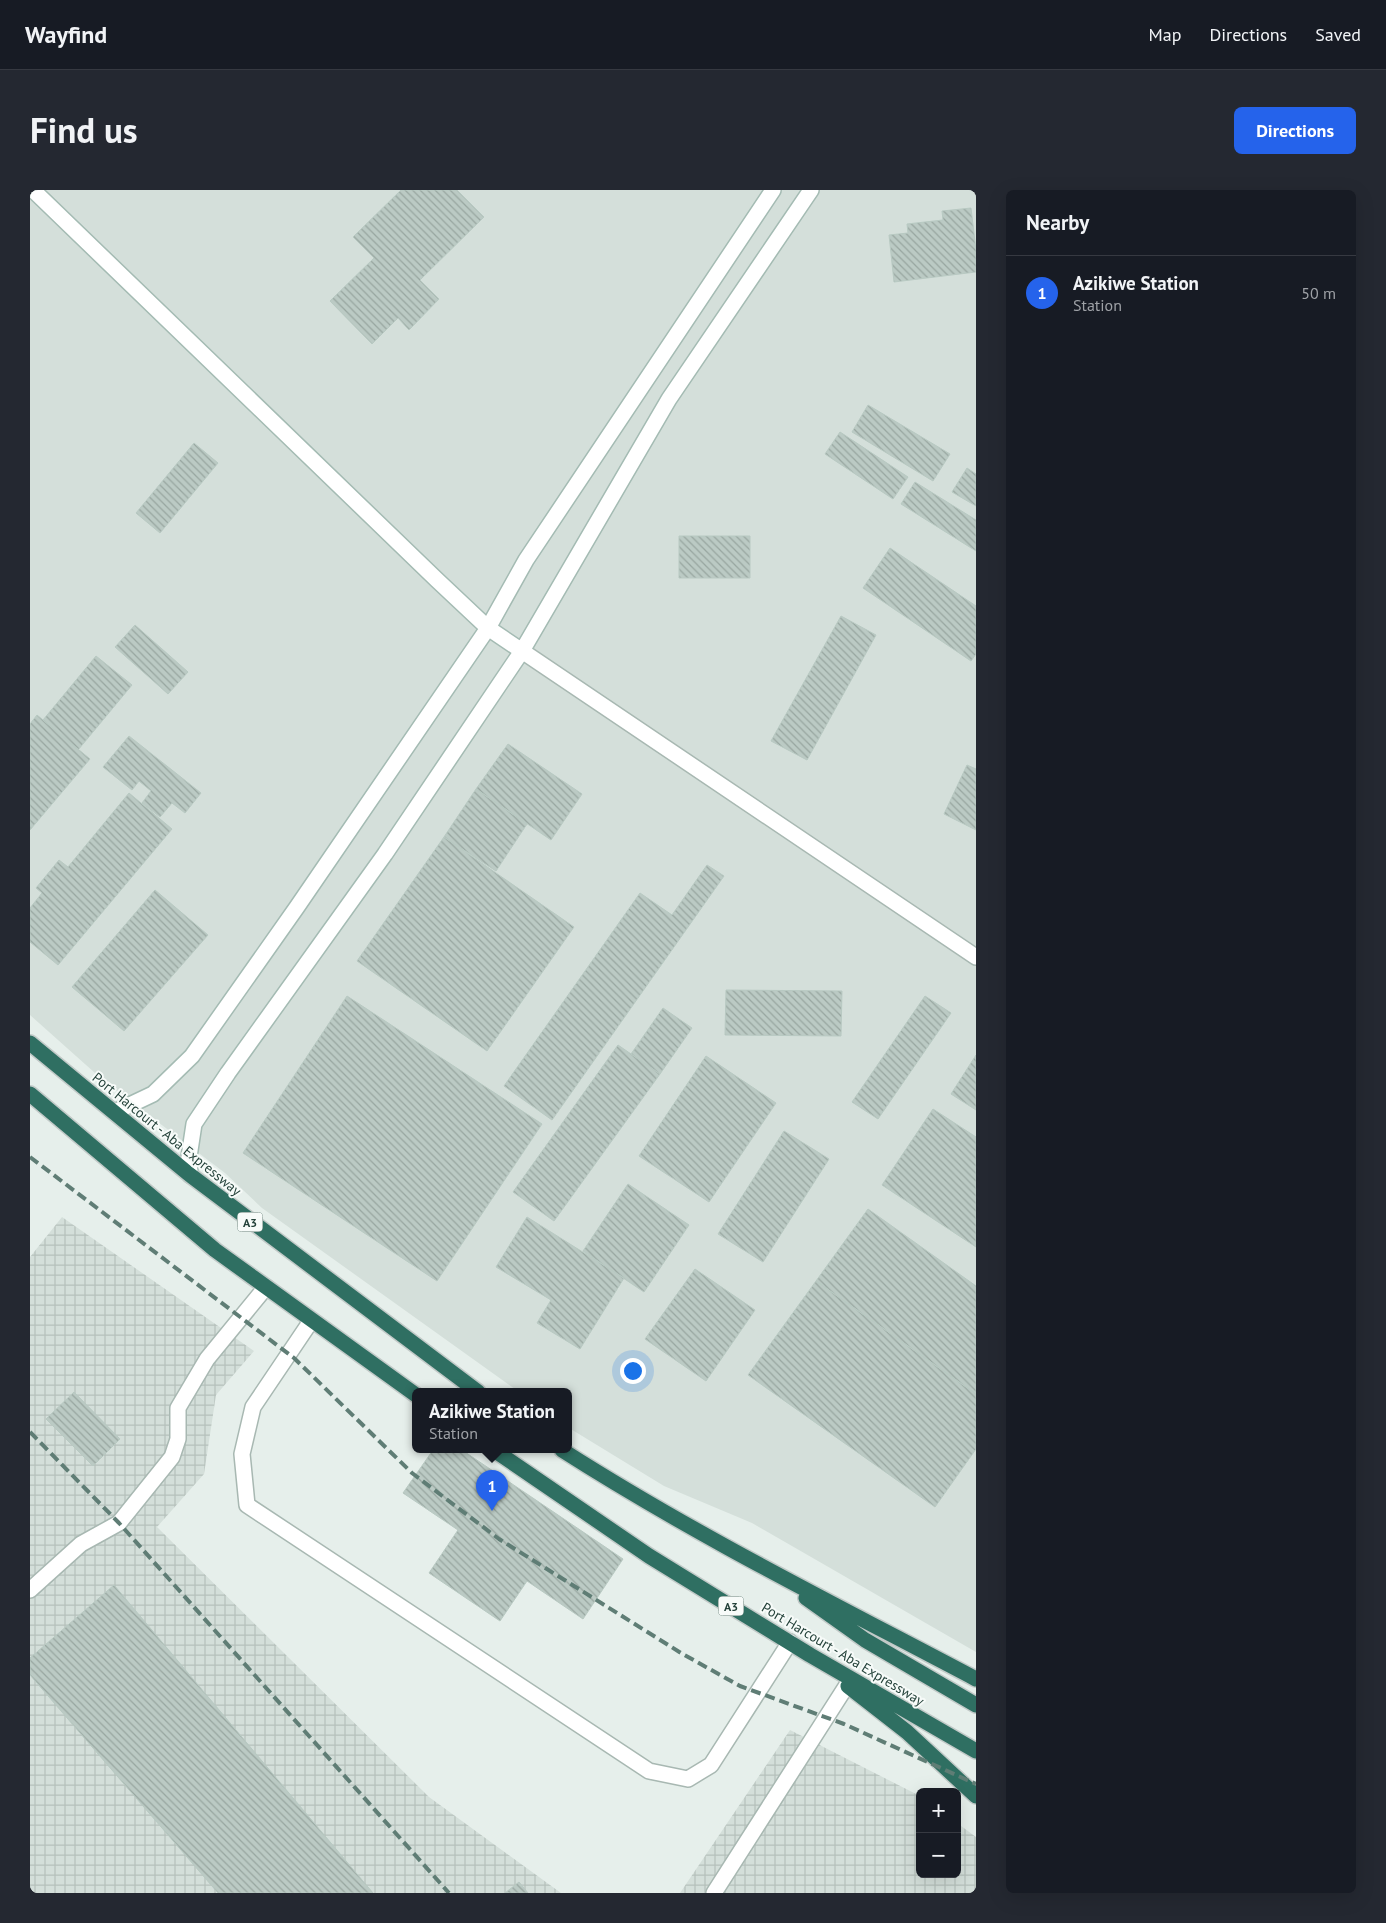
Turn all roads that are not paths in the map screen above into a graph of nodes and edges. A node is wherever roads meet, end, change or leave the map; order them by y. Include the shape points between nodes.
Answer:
1 (33, 190) edge
2 (773, 190) edge
3 (811, 190) edge
4 (488, 628) junction
5 (522, 651) junction
6 (976, 957) edge
7 (30, 1043) edge
8 (30, 1094) edge
9 (115, 1112) junction
10 (190, 1175) junction
11 (266, 1287) junction
12 (311, 1321) junction
13 (473, 1388) edge
14 (412, 1392) edge
15 (498, 1453) edge
16 (567, 1453) edge
17 (752, 1561) junction
18 (30, 1590) edge
19 (790, 1642) junction
20 (810, 1655) junction
21 (976, 1678) edge
22 (847, 1685) junction
23 (976, 1705) edge
24 (976, 1751) edge
25 (976, 1796) edge
26 (714, 1893) edge

1 - 4 street
2 - 4 street via 526,560
3 - 5 street via 669,399
4 - 5 street
4 - 9 street via 192,1056 153,1094
5 - 6 street
5 - 10 street via 385,854 194,1124
7 - 9 highway, Port Harcourt - Aba Expressway / A3
8 - 11 highway via 215,1250
9 - 10 highway, Port Harcourt - Aba Expressway / A3
10 - 13 highway, Port Harcourt - Aba Expressway / A3
11 - 12 highway
11 - 18 street via 207,1359 178,1408 178,1439 172,1457 119,1523 81,1544
12 - 14 highway
12 - 19 street via 253,1407 242,1454 246,1505 648,1771 688,1779 711,1765
15 - 19 highway, Port Harcourt - Aba Expressway / A3 via 649,1556
16 - 17 highway
17 - 21 highway
17 - 23 highway via 865,1640
19 - 20 highway, Port Harcourt - Aba Expressway / A3
20 - 22 highway
20 - 24 highway, Port Harcourt - Aba Expressway / A3
22 - 25 highway via 907,1732
22 - 26 street

